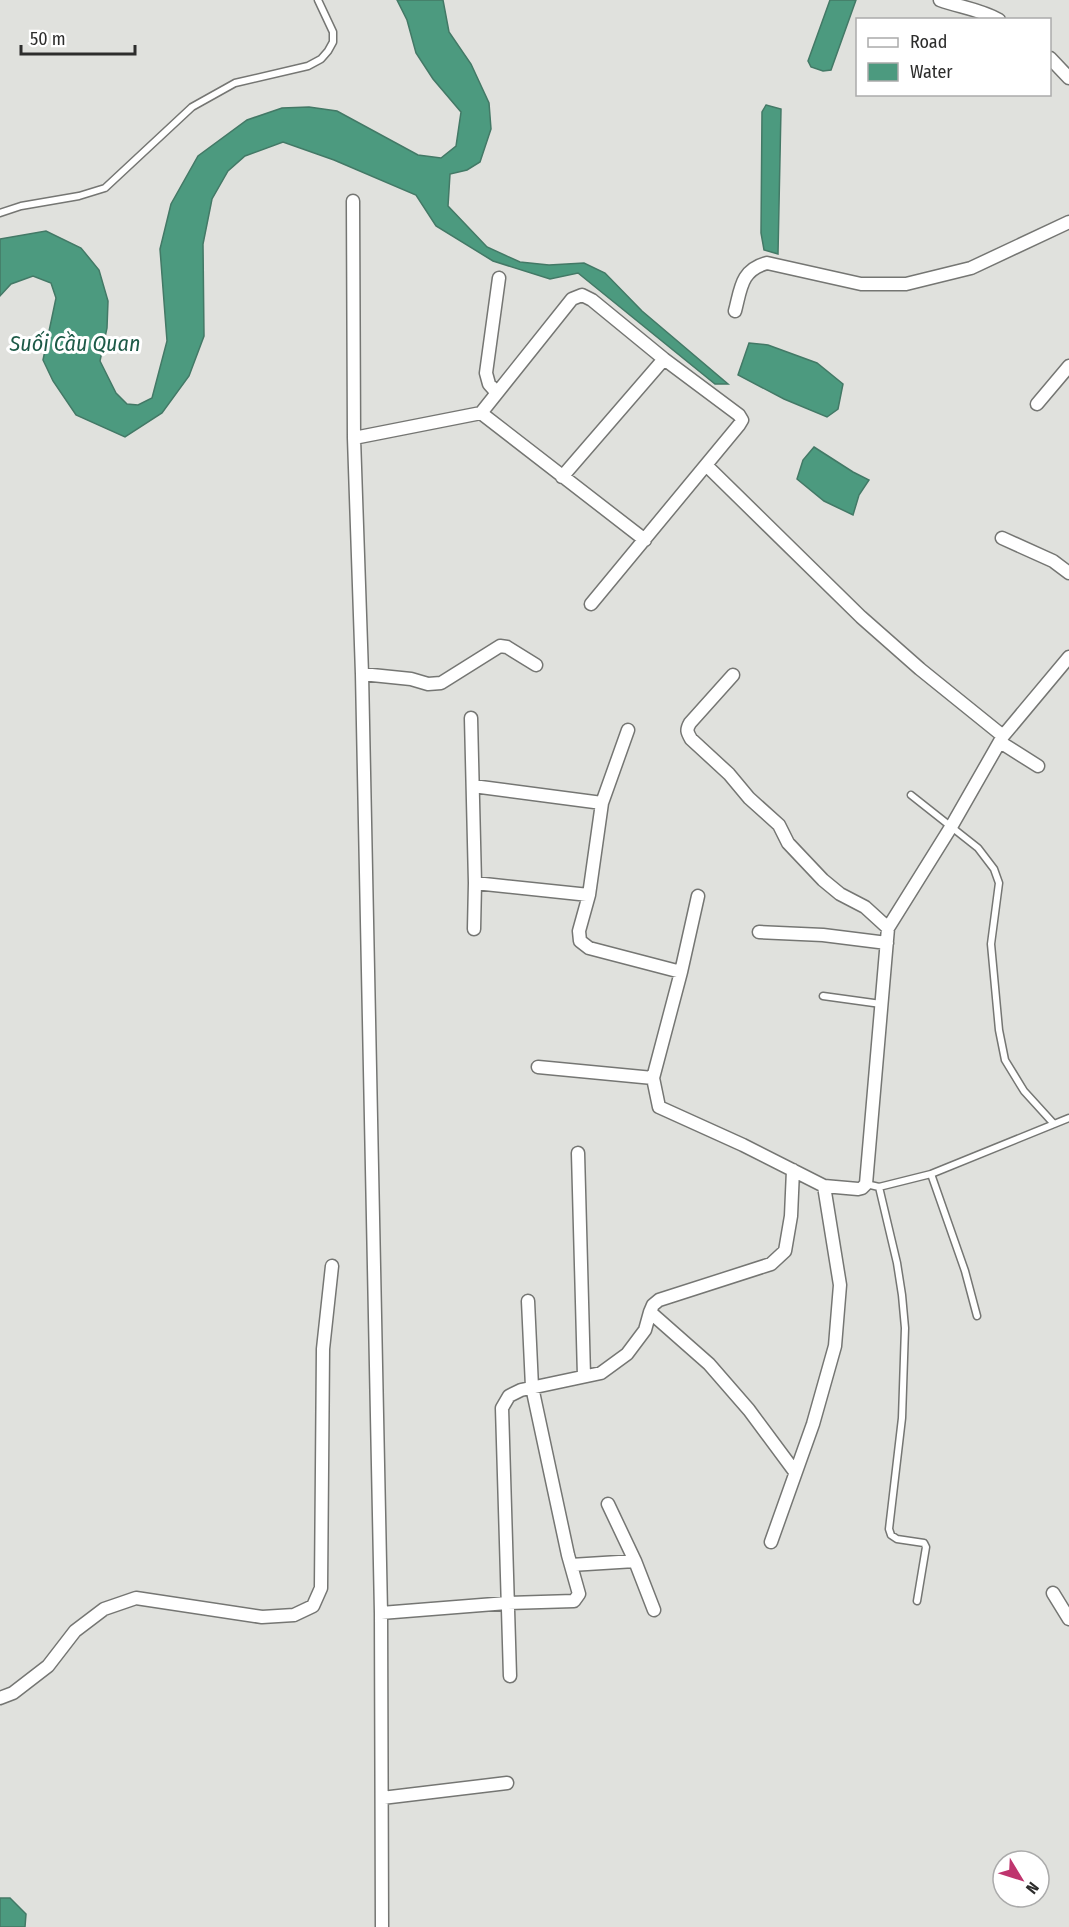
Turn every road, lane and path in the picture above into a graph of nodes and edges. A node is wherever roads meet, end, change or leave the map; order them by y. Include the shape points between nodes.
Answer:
1 (318, 0) edge
2 (939, 0) edge
3 (995, 18) edge
4 (1051, 59) edge
5 (1069, 78) edge
6 (353, 201) dead end
7 (0, 213) edge
8 (1069, 222) edge
9 (499, 278) dead end
10 (735, 311) dead end
11 (664, 359) junction
12 (1069, 366) edge
13 (497, 393) junction
14 (1037, 404) dead end
15 (481, 412) junction
16 (354, 438) junction
17 (706, 466) junction
18 (562, 477) junction
19 (1002, 538) dead end
20 (645, 540) junction
21 (1069, 573) edge
22 (591, 604) dead end
23 (1069, 657) edge
24 (536, 666) dead end
25 (362, 674) junction
26 (733, 675) dead end
27 (471, 718) dead end
28 (628, 730) dead end
29 (1001, 739) junction
30 (1038, 766) dead end
31 (473, 786) junction
32 (911, 795) dead end
33 (602, 803) junction
34 (951, 827) junction
35 (475, 883) junction
36 (589, 895) junction
37 (698, 896) dead end
38 (888, 928) junction
39 (474, 929) dead end
40 (759, 932) dead end
41 (887, 943) junction
42 (681, 972) junction
43 (823, 996) dead end
44 (882, 1004) junction
45 (538, 1067) dead end
46 (652, 1078) junction
47 (1069, 1118) edge
48 (1054, 1124) junction
49 (578, 1152) dead end
50 (793, 1170) junction
51 (931, 1174) junction
52 (866, 1184) junction
53 (824, 1186) junction
54 (879, 1187) junction
55 (332, 1266) dead end
56 (528, 1301) dead end
57 (650, 1312) junction
58 (977, 1316) dead end
59 (584, 1376) junction
60 (532, 1388) junction
61 (795, 1472) junction
62 (608, 1504) dead end
63 (771, 1542) dead end
64 (635, 1561) junction
65 (571, 1564) junction
66 (1053, 1593) dead end
67 (917, 1601) dead end
68 (507, 1603) junction
69 (654, 1610) dead end
70 (381, 1612) junction
71 (1069, 1619) edge
72 (510, 1676) dead end
73 (0, 1698) edge
74 (507, 1783) dead end
75 (382, 1798) junction
76 (382, 1927) edge

1 - 7 lane via 333,32 333,42 321,59 308,66 235,83 192,107 105,188
2 - 3 street
4 - 5 street
6 - 16 street
8 - 10 street via 971,268 906,284 861,284 767,263 749,271
9 - 13 street via 486,373
11 - 13 street via 582,295 572,299
11 - 17 street via 741,420
11 - 18 street
12 - 14 street
13 - 15 street
15 - 16 street
15 - 18 street
16 - 25 street
17 - 20 street
17 - 29 street via 861,617
18 - 20 street
19 - 21 street via 1053,561
20 - 22 street
23 - 29 street
24 - 25 street via 500,646 441,683
25 - 70 street
26 - 38 street via 690,723 687,732 691,739 778,825 788,843 823,880 865,907
27 - 31 street
28 - 33 street
29 - 30 street
29 - 34 street
31 - 33 street
31 - 35 street
32 - 34 lane
33 - 36 street
34 - 38 street
34 - 48 lane via 978,848 999,883 991,944 1005,1060 1024,1091
35 - 36 street
35 - 39 street
36 - 42 street via 579,931 580,942 589,948
37 - 42 street
38 - 41 street
40 - 41 street
41 - 44 street
42 - 46 street
43 - 44 lane
44 - 52 street
45 - 46 street
46 - 50 street via 659,1107
47 - 48 lane
48 - 51 lane
49 - 59 street
50 - 53 street
50 - 57 street via 785,1251 771,1264 659,1300
51 - 54 lane
51 - 58 lane
52 - 53 street via 858,1189
52 - 54 lane
53 - 61 street via 840,1285 835,1346
54 - 67 lane via 897,1263 905,1328 902,1419 889,1529 897,1539 924,1543 926,1547
55 - 73 street via 323,1349 321,1588 313,1606 294,1615 262,1617 136,1598 104,1609 75,1631 48,1666 13,1693
56 - 60 street
57 - 59 street via 645,1330 627,1354 601,1373
57 - 61 street via 709,1364 750,1410
59 - 60 street
60 - 65 street
60 - 68 street via 509,1396 502,1408
61 - 63 street
62 - 64 street
64 - 65 street
64 - 69 street
65 - 68 street via 579,1594 574,1601
66 - 71 street
68 - 70 street
68 - 72 street
70 - 75 street
74 - 75 street
75 - 76 street

